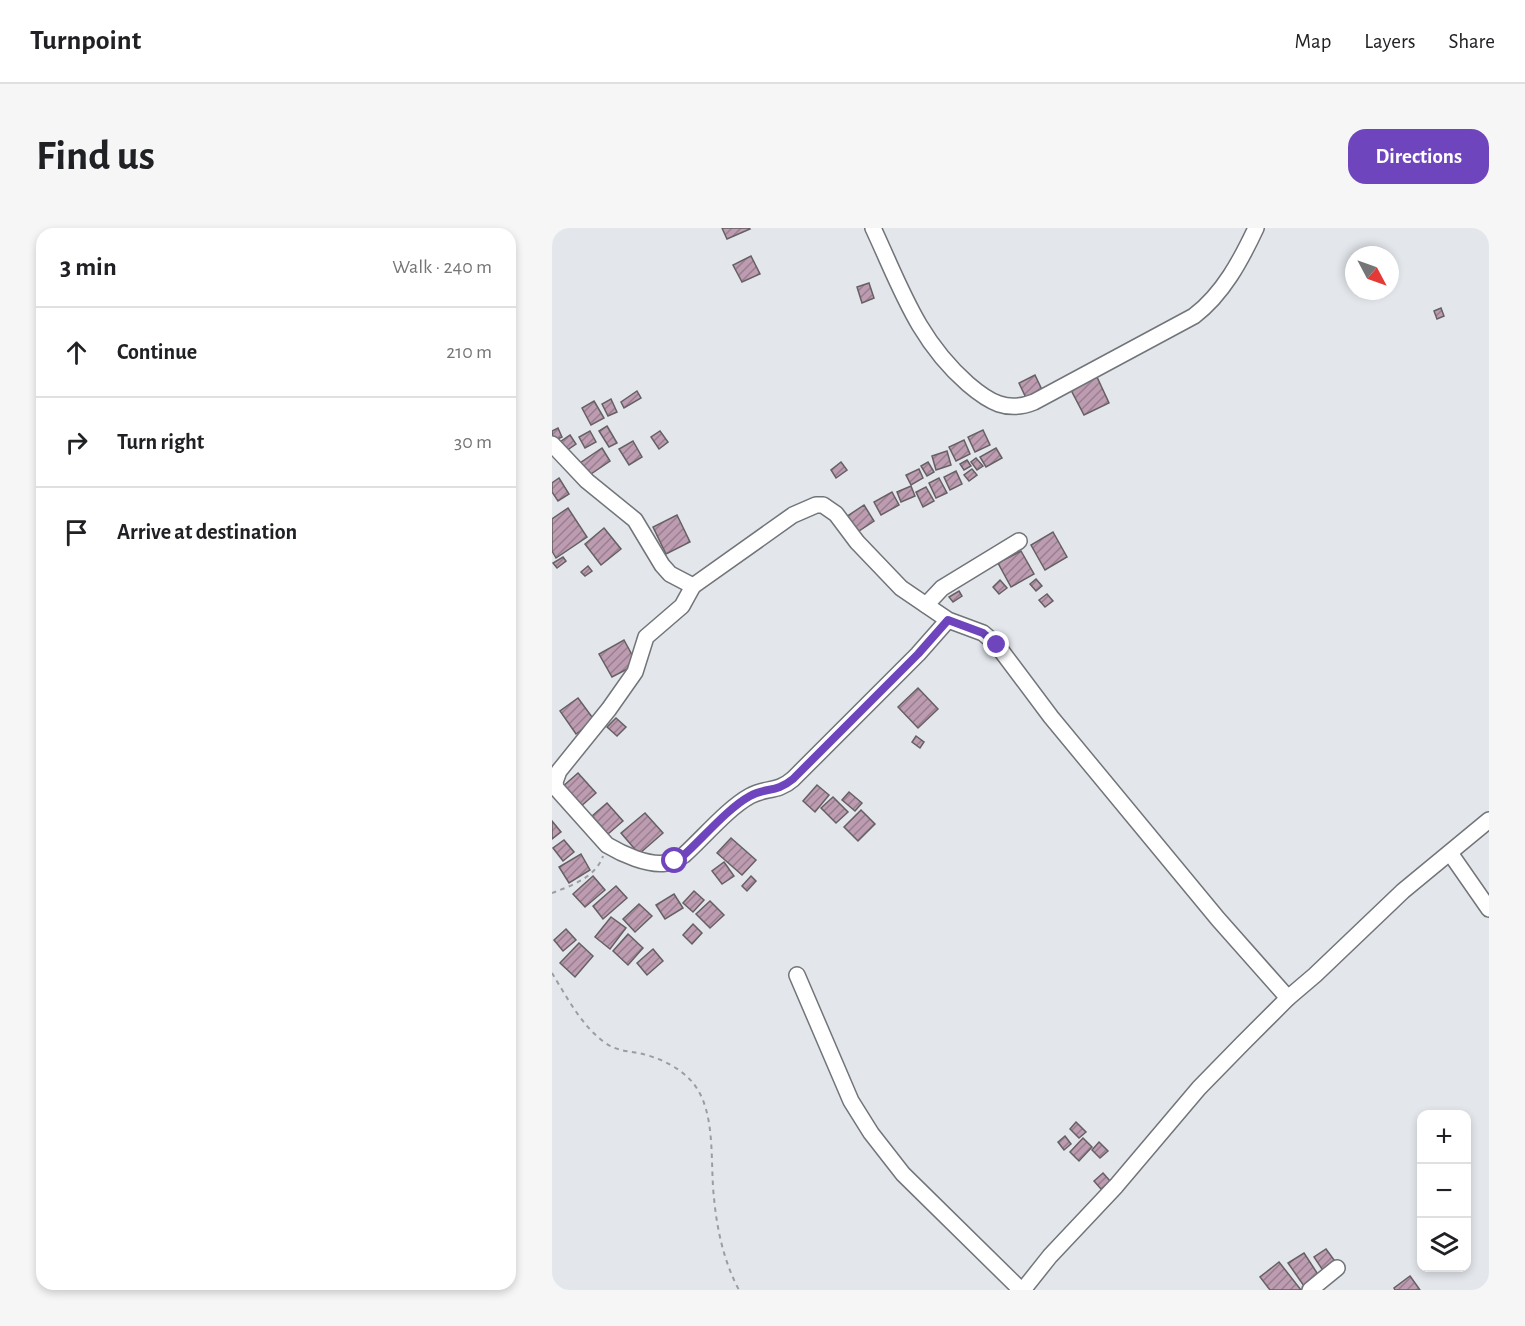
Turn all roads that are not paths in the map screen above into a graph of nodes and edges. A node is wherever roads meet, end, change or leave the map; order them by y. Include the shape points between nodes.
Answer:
1 (873, 228) edge
2 (1256, 228) edge
3 (552, 444) edge
4 (1019, 541) dead end
5 (693, 586) junction
6 (926, 605) junction
7 (948, 620) junction
8 (1489, 820) edge
9 (1450, 853) junction
10 (1489, 909) edge
11 (796, 975) dead end
12 (1288, 998) junction
13 (1337, 1268) dead end
14 (1022, 1290) edge
15 (1310, 1290) edge

1 - 2 street via 914,318 937,353 975,390 1012,407 1034,402 1194,316 1208,305 1233,272
3 - 5 street via 586,481 635,520 670,574
4 - 6 street via 942,588
5 - 6 street via 793,515 823,505 836,514 901,588
5 - 7 street via 682,606 646,637 637,669 556,777 559,794 607,845 656,863 669,863 684,855 747,797 780,789 793,779
6 - 7 street
7 - 12 street via 976,630 997,645 1051,717
8 - 9 street
9 - 10 street
9 - 12 street via 1403,891
11 - 14 street via 852,1101 871,1133 903,1174
12 - 14 street via 1199,1088
13 - 15 street

